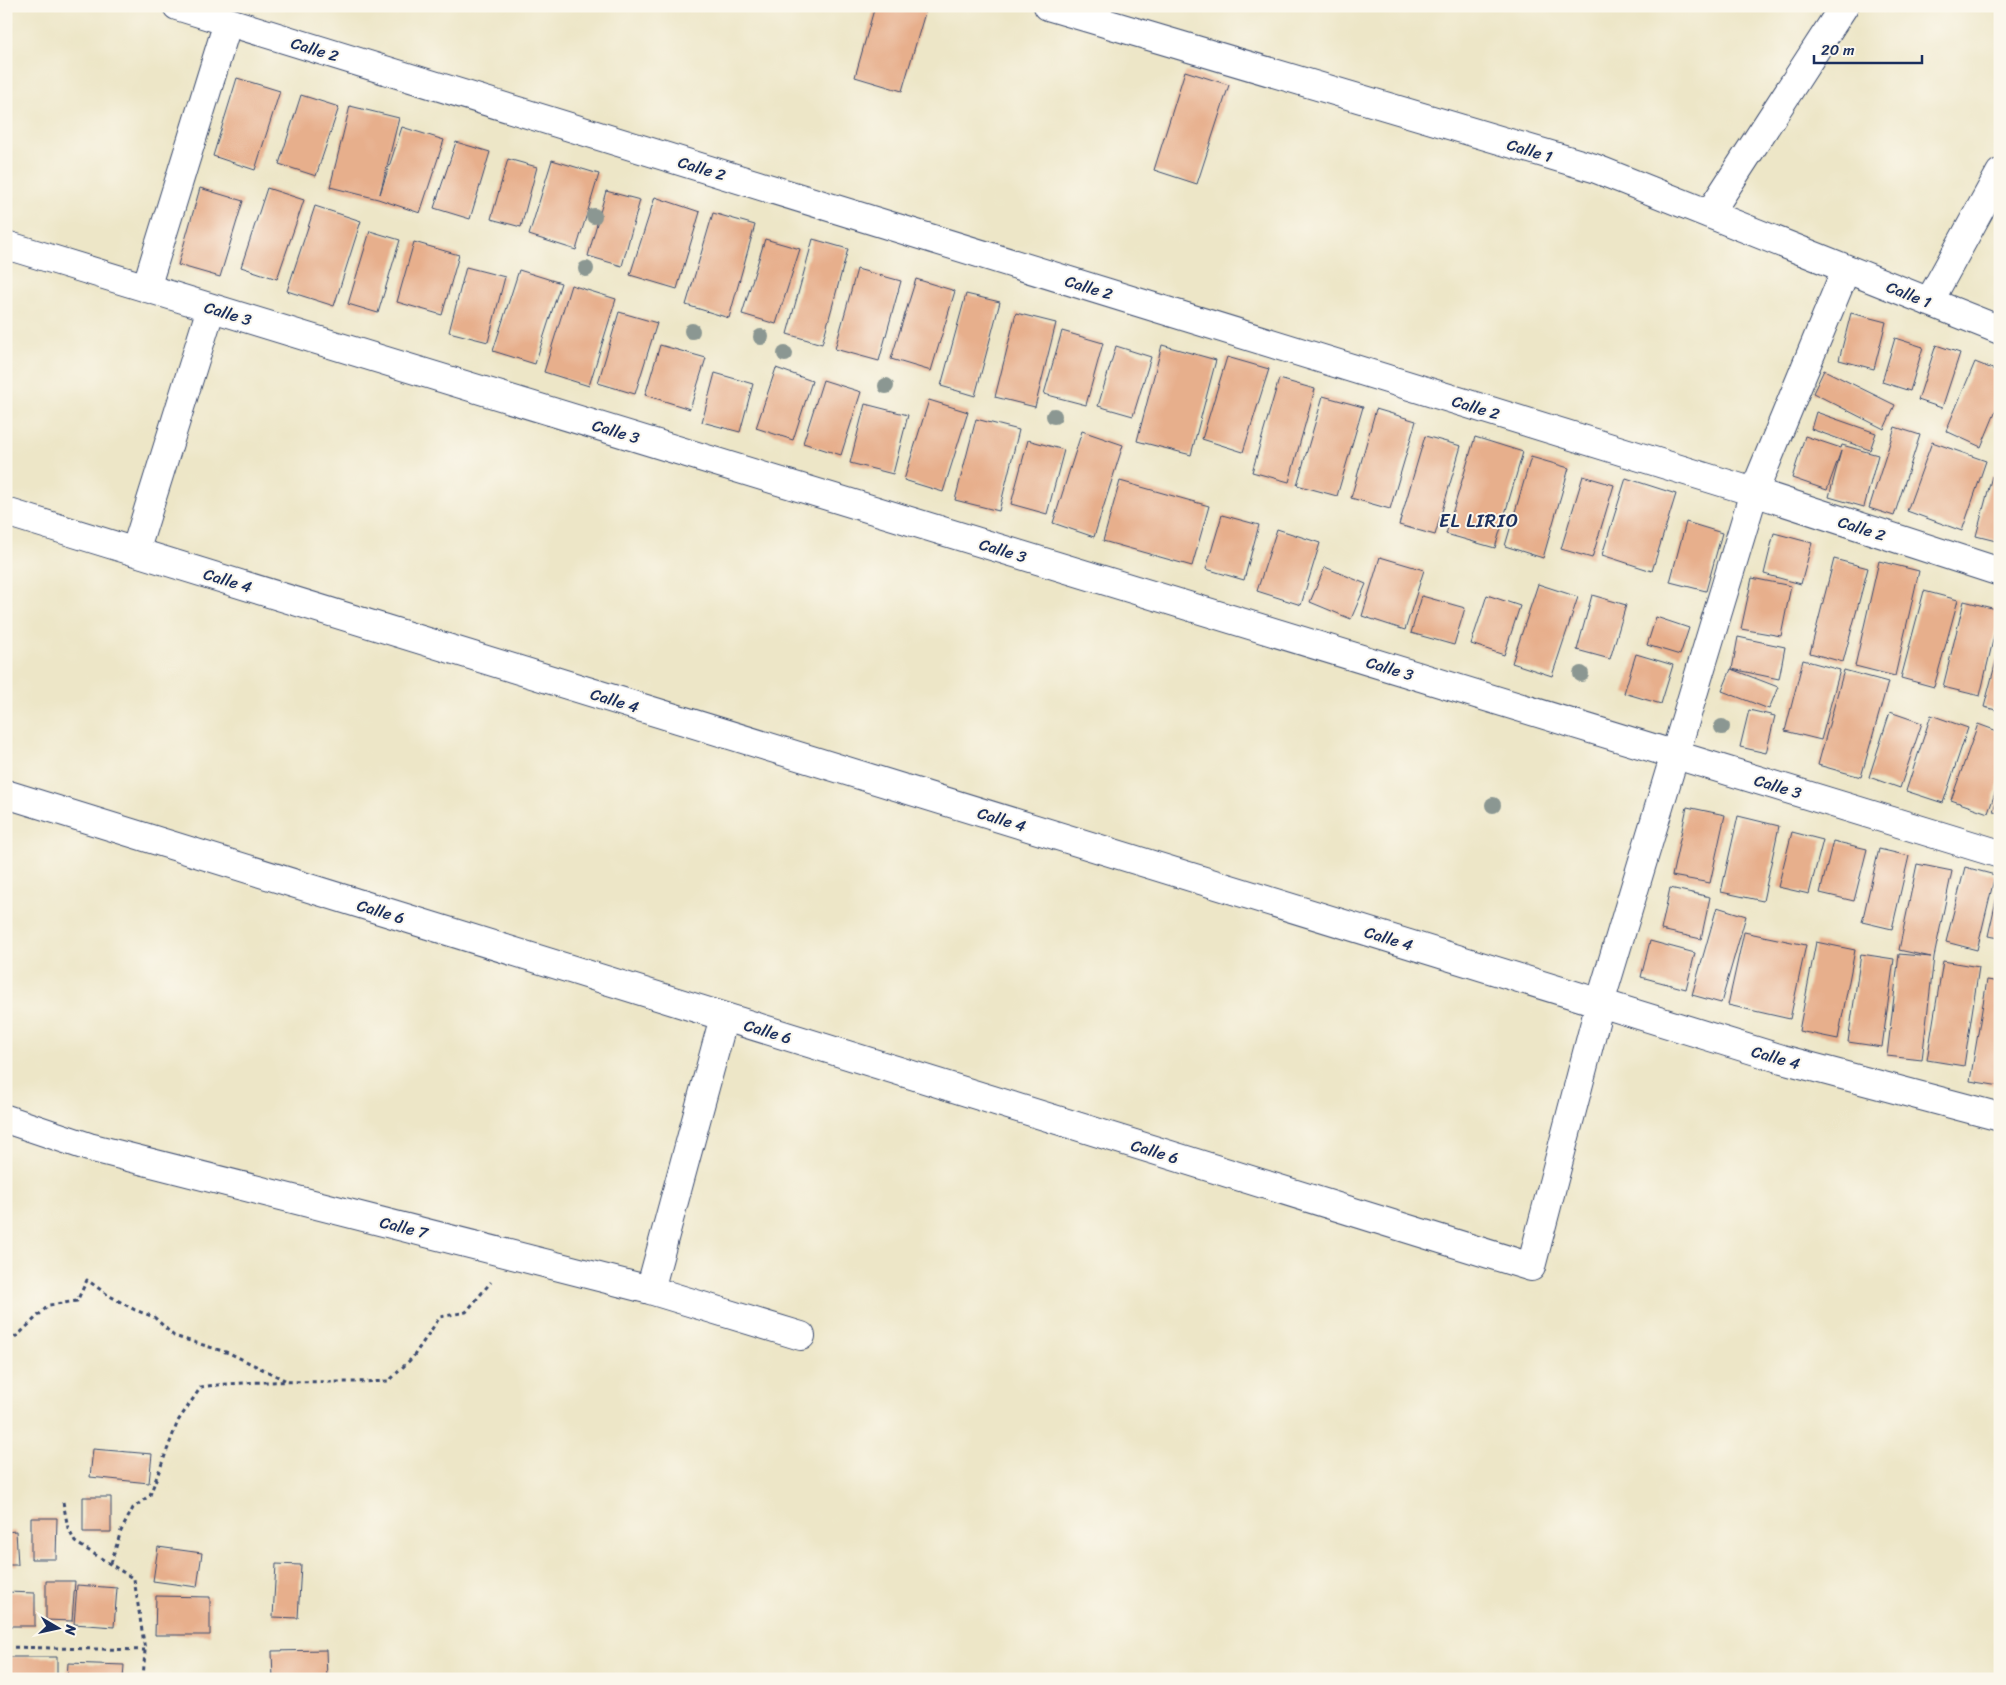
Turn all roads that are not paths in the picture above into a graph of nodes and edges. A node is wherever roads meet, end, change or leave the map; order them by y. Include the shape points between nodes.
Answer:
1 (177, 6) edge
2 (1048, 6) edge
3 (1844, 6) edge
4 (228, 22) junction
5 (2000, 173) edge
6 (1709, 214) junction
7 (6, 245) edge
8 (1846, 269) junction
9 (146, 288) junction
10 (1929, 302) junction
11 (211, 308) junction
12 (2000, 330) edge
13 (1754, 492) junction
14 (6, 512) edge
15 (135, 552) junction
16 (2000, 572) edge
17 (1674, 754) junction
18 (6, 794) edge
19 (2000, 854) edge
20 (1600, 1004) junction
21 (724, 1017) junction
22 (2000, 1117) edge
23 (6, 1119) edge
24 (650, 1290) junction
25 (801, 1336) dead end

1 - 4 street, Calle 2
2 - 6 street, Calle 1 via 1594,168
3 - 6 street
4 - 9 street
4 - 13 street, Calle 2
5 - 10 street
6 - 8 street, Calle 1
7 - 9 street, Calle 3
8 - 10 street, Calle 1
8 - 13 street
9 - 11 street, Calle 3
10 - 12 street, Calle 1
11 - 15 street
11 - 17 street, Calle 3
13 - 16 street, Calle 2
13 - 17 street
14 - 15 street, Calle 4
15 - 20 street, Calle 4
17 - 19 street, Calle 3
17 - 20 street
18 - 21 street, Calle 6
20 - 21 street, Calle 6 via 1531,1267
20 - 22 street, Calle 4 via 1782,1059
21 - 24 street
23 - 24 street, Calle 7 via 89,1147
24 - 25 street, Calle 7

